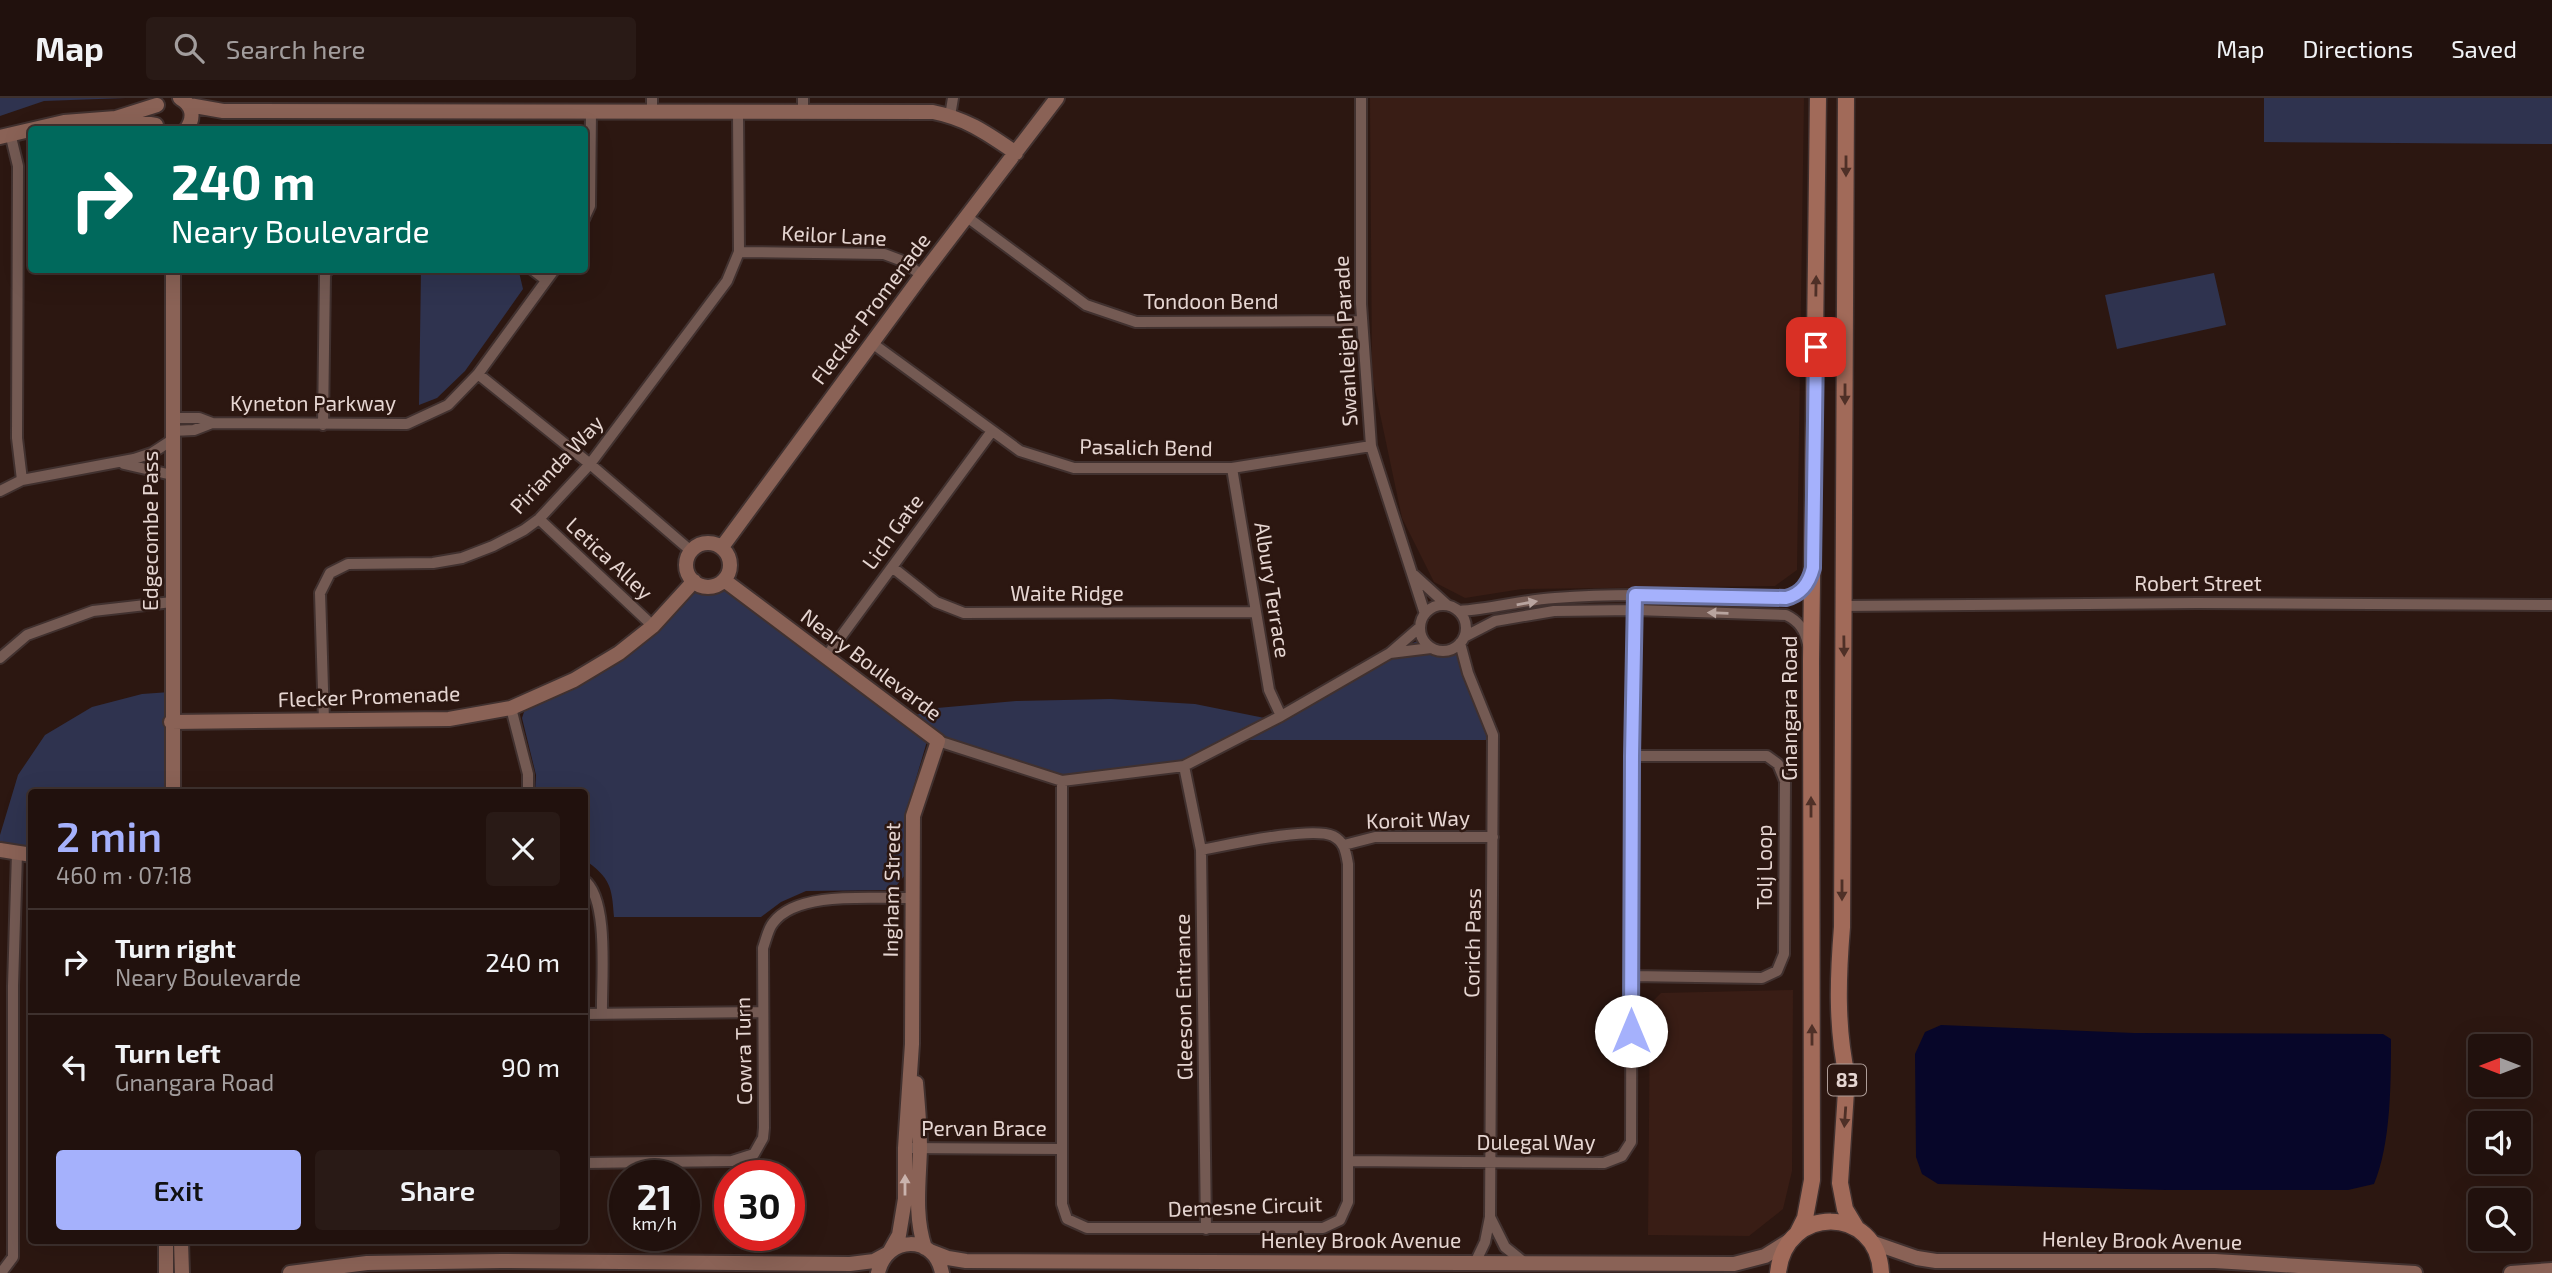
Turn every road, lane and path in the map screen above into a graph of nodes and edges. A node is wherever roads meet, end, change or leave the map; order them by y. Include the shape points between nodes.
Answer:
1 (953, 98) edge
2 (1057, 98) edge
3 (1361, 98) edge
4 (1818, 98) edge
5 (1846, 98) edge
6 (161, 102) edge
7 (184, 102) edge
8 (416, 105) edge
9 (652, 105) edge
10 (803, 105) edge
11 (223, 111) junction
12 (591, 112) junction
13 (738, 112) junction
14 (950, 116) junction
15 (116, 118) junction
16 (46, 126) edge
17 (152, 126) edge
18 (157, 126) edge
19 (189, 126) edge
20 (28, 130) edge
21 (5, 135) edge
22 (1016, 153) junction
23 (588, 210) edge
24 (967, 217) junction
25 (738, 252) junction
26 (173, 273) edge
27 (326, 273) edge
28 (537, 273) edge
29 (552, 273) edge
30 (922, 275) junction
31 (546, 280) junction
32 (1361, 321) junction
33 (872, 343) junction
34 (478, 374) junction
35 (323, 425) junction
36 (172, 430) junction
37 (992, 430) junction
38 (1371, 446) junction
39 (114, 463) junction
40 (590, 464) junction
41 (1233, 468) junction
42 (173, 475) junction
43 (22, 480) junction
44 (0, 491) edge
45 (538, 519) junction
46 (722, 547) junction
47 (691, 551) junction
48 (892, 567) junction
49 (1813, 568) junction
50 (1414, 575) junction
51 (724, 580) junction
52 (694, 581) junction
53 (1635, 595) junction
54 (172, 602) junction
55 (1447, 605) junction
56 (2552, 605) edge
57 (1843, 606) junction
58 (1635, 610) junction
59 (1459, 611) junction
60 (1256, 612) junction
61 (1425, 614) junction
62 (653, 626) junction
63 (1420, 627) junction
64 (1462, 640) junction
65 (1431, 648) junction
66 (1446, 651) junction
67 (1390, 653) junction
68 (827, 657) junction
69 (0, 659) edge
70 (1811, 661) junction
71 (1468, 673) junction
72 (511, 708) junction
73 (1282, 716) junction
74 (172, 722) junction
75 (324, 722) junction
76 (938, 741) junction
77 (1632, 756) junction
78 (1184, 766) junction
79 (1062, 782) junction
80 (173, 789) edge
81 (527, 789) edge
82 (1493, 837) junction
83 (1344, 845) junction
84 (0, 850) edge
85 (1201, 850) junction
86 (24, 854) edge
87 (588, 883) edge
88 (913, 898) junction
89 (1631, 976) junction
90 (13, 986) junction
91 (0, 987) edge
92 (762, 1012) junction
93 (588, 1014) edge
94 (602, 1014) junction
95 (0, 1134) edge
96 (13, 1134) junction
97 (912, 1148) junction
98 (1062, 1149) junction
99 (1348, 1161) junction
100 (588, 1163) edge
101 (1490, 1163) junction
102 (1490, 1217) junction
103 (1206, 1228) junction
104 (1857, 1228) junction
105 (1793, 1237) junction
106 (1871, 1242) junction
107 (166, 1244) edge
108 (181, 1244) edge
109 (928, 1249) junction
110 (888, 1252) junction
111 (1475, 1262) junction
112 (1525, 1263) junction
113 (2085, 1267) edge
114 (2552, 1270) edge
115 (1, 1273) edge
116 (166, 1273) edge
117 (182, 1273) edge
118 (290, 1273) edge
119 (878, 1273) edge
120 (942, 1273) edge
121 (1778, 1273) edge
122 (1881, 1273) edge
123 (2415, 1273) edge
124 (2511, 1273) edge

1 - 14 street
2 - 22 street, Flecker Promenade
3 - 32 street, Swanleigh Parade
49 -> 4 main road, Gnangara Road / 83
5 -> 57 main road, 83
6 - 15 street
6 - 18 street via 153,115
7 - 11 street
7 - 19 street
8 - 11 street
8 - 12 street
9 - 12 street
9 - 13 street
10 - 13 street
10 - 14 street
11 - 19 street
12 - 23 street
13 - 25 street, Pirianda Way
14 - 22 street via 978,127
15 - 16 street
15 - 17 street
20 - 21 street
21 - 43 street via 18,166 17,438
22 - 24 street, Flecker Promenade
24 - 30 street, Flecker Promenade
24 - 32 street, Tondoon Bend via 1086,305 1136,322
25 - 30 street, Keilor Lane via 884,254
25 - 40 street, Pirianda Way via 727,281
26 - 36 street, Edgecombe Pass
27 - 35 street
28 - 31 street
29 - 31 street, Kyneton Parkway
30 - 33 street, Flecker Promenade
31 - 34 street, Kyneton Parkway
32 - 38 street, Swanleigh Parade
33 - 37 street, Pasalich Bend
33 - 46 street, Flecker Promenade
34 - 35 street, Kyneton Parkway via 448,405 407,424
34 - 40 street
35 - 36 street, Kyneton Parkway via 212,423 199,418
36 - 39 street via 152,453
36 - 42 street, Edgecombe Pass
37 - 41 street, Pasalich Bend via 1020,451 1074,468
37 - 48 street, Lich Gate
38 - 41 street, Pasalich Bend
38 - 50 street, Swanleigh Parade
39 - 42 street
39 - 43 street
40 - 45 street, Pirianda Way
40 - 47 street
41 - 60 street, Albury Terrace
42 - 54 street, Edgecombe Pass
43 - 44 street
45 - 62 street, Letica Alley
45 - 75 street, Pirianda Way via 462,558 348,564 330,573 320,593
46 - 47 street via 709,542
46 - 51 street via 730,559
47 - 52 street via 687,570
48 - 60 street, Waite Ridge via 936,602 964,613
48 - 68 street, Lich Gate
49 - 53 street via 1803,590 1786,598
49 - 70 main road, Gnangara Road / 83
50 - 55 street, Swanleigh Parade
50 - 61 street, Swanleigh Parade
51 - 52 street via 712,586
51 - 68 street, Neary Boulevarde
52 - 62 street, Flecker Promenade
53 - 58 street, Dulegal Way
59 -> 53 street via 1553,598
54 - 69 street via 93,611 27,635
54 - 74 street, Edgecombe Pass
55 - 59 street
55 - 61 street via 1435,606
56 - 57 street, Robert Street
57 -> 104 main road, 83 via 1838,984 1847,1076 1840,1183 1845,1209
58 - 64 street via 1554,611 1495,621
70 -> 58 street via 1806,636 1796,619 1786,615
58 - 77 street, Dulegal Way
59 - 64 street via 1466,623
60 - 73 street, Albury Terrace via 1269,690
61 - 63 street
62 - 72 street, Flecker Promenade via 574,680
63 - 65 street
63 - 67 street, Neary Boulevarde
64 - 66 street
64 - 71 street, Corich Pass
65 - 66 street
65 - 67 street, Neary Boulevarde
66 - 71 street, Corich Pass
67 - 73 street, Neary Boulevarde
68 - 76 street, Neary Boulevarde
105 -> 70 main road, Gnangara Road / 83 via 1805,1218 1812,1180
71 - 82 street, Corich Pass via 1493,735
72 - 75 street, Flecker Promenade via 449,719
72 - 81 street via 528,774
73 - 78 street, Neary Boulevarde
74 - 75 street, Flecker Promenade
74 - 80 street, Edgecombe Pass
76 - 79 street, Neary Boulevarde
76 - 88 street, Ingham Street via 913,816
77 - 89 street, Dulegal Way
77 - 89 street, Tolj Loop via 1767,756 1778,764 1785,781 1785,808 1784,954 1777,971 1762,978
78 - 79 street, Neary Boulevarde
78 - 85 street, Gleeson Entrance
79 - 98 street, Demesne Circuit
82 - 83 street, Koroit Way via 1375,837
82 - 101 street, Corich Pass
83 - 85 street via 1333,836 1307,833
83 - 99 street, Demesne Circuit via 1348,864
84 - 86 street
85 - 103 street, Gleeson Entrance
86 - 90 street
87 - 94 street via 600,908
88 - 92 street, Cowra Turn via 811,900 791,907 773,923 763,948
88 - 97 street, Ingham Street
89 - 101 street, Dulegal Way via 1631,1142 1622,1156 1604,1163
90 - 91 street
90 - 96 street
92 - 94 street
92 - 100 street, Cowra Turn via 764,1128 754,1154 732,1161
93 - 94 street
95 - 96 street
96 - 115 street via 13,1256
97 - 98 street, Pervan Brace
97 - 109 street, Ingham Street via 919,1225
110 -> 97 street, Ingham Street via 899,1235
98 - 103 street, Demesne Circuit via 1063,1212 1076,1225
99 - 101 street, Dulegal Way
99 - 103 street, Demesne Circuit via 1348,1202 1340,1220 1324,1227
101 - 102 street, Corich Pass
102 - 111 street, Corich Pass
102 - 112 street, Corich Pass via 1505,1247
104 - 105 main road via 1826,1221 1811,1224
104 - 106 main road, 83
105 - 112 street, Henley Brook Avenue via 1757,1259 1734,1264
105 - 121 main road, 83 via 1781,1255
106 - 113 street, Henley Brook Avenue via 1936,1261
106 - 122 main road, 83
107 - 116 street
108 - 117 street
109 - 110 street, Henley Brook Avenue via 907,1244
109 - 111 street, Henley Brook Avenue via 966,1261
109 - 120 street, Ingham Street
110 - 118 street via 874,1261 850,1264 367,1263
110 - 119 street, Ingham Street
111 - 112 street, Henley Brook Avenue
113 - 123 street, Henley Brook Avenue via 2215,1261
114 - 124 street

